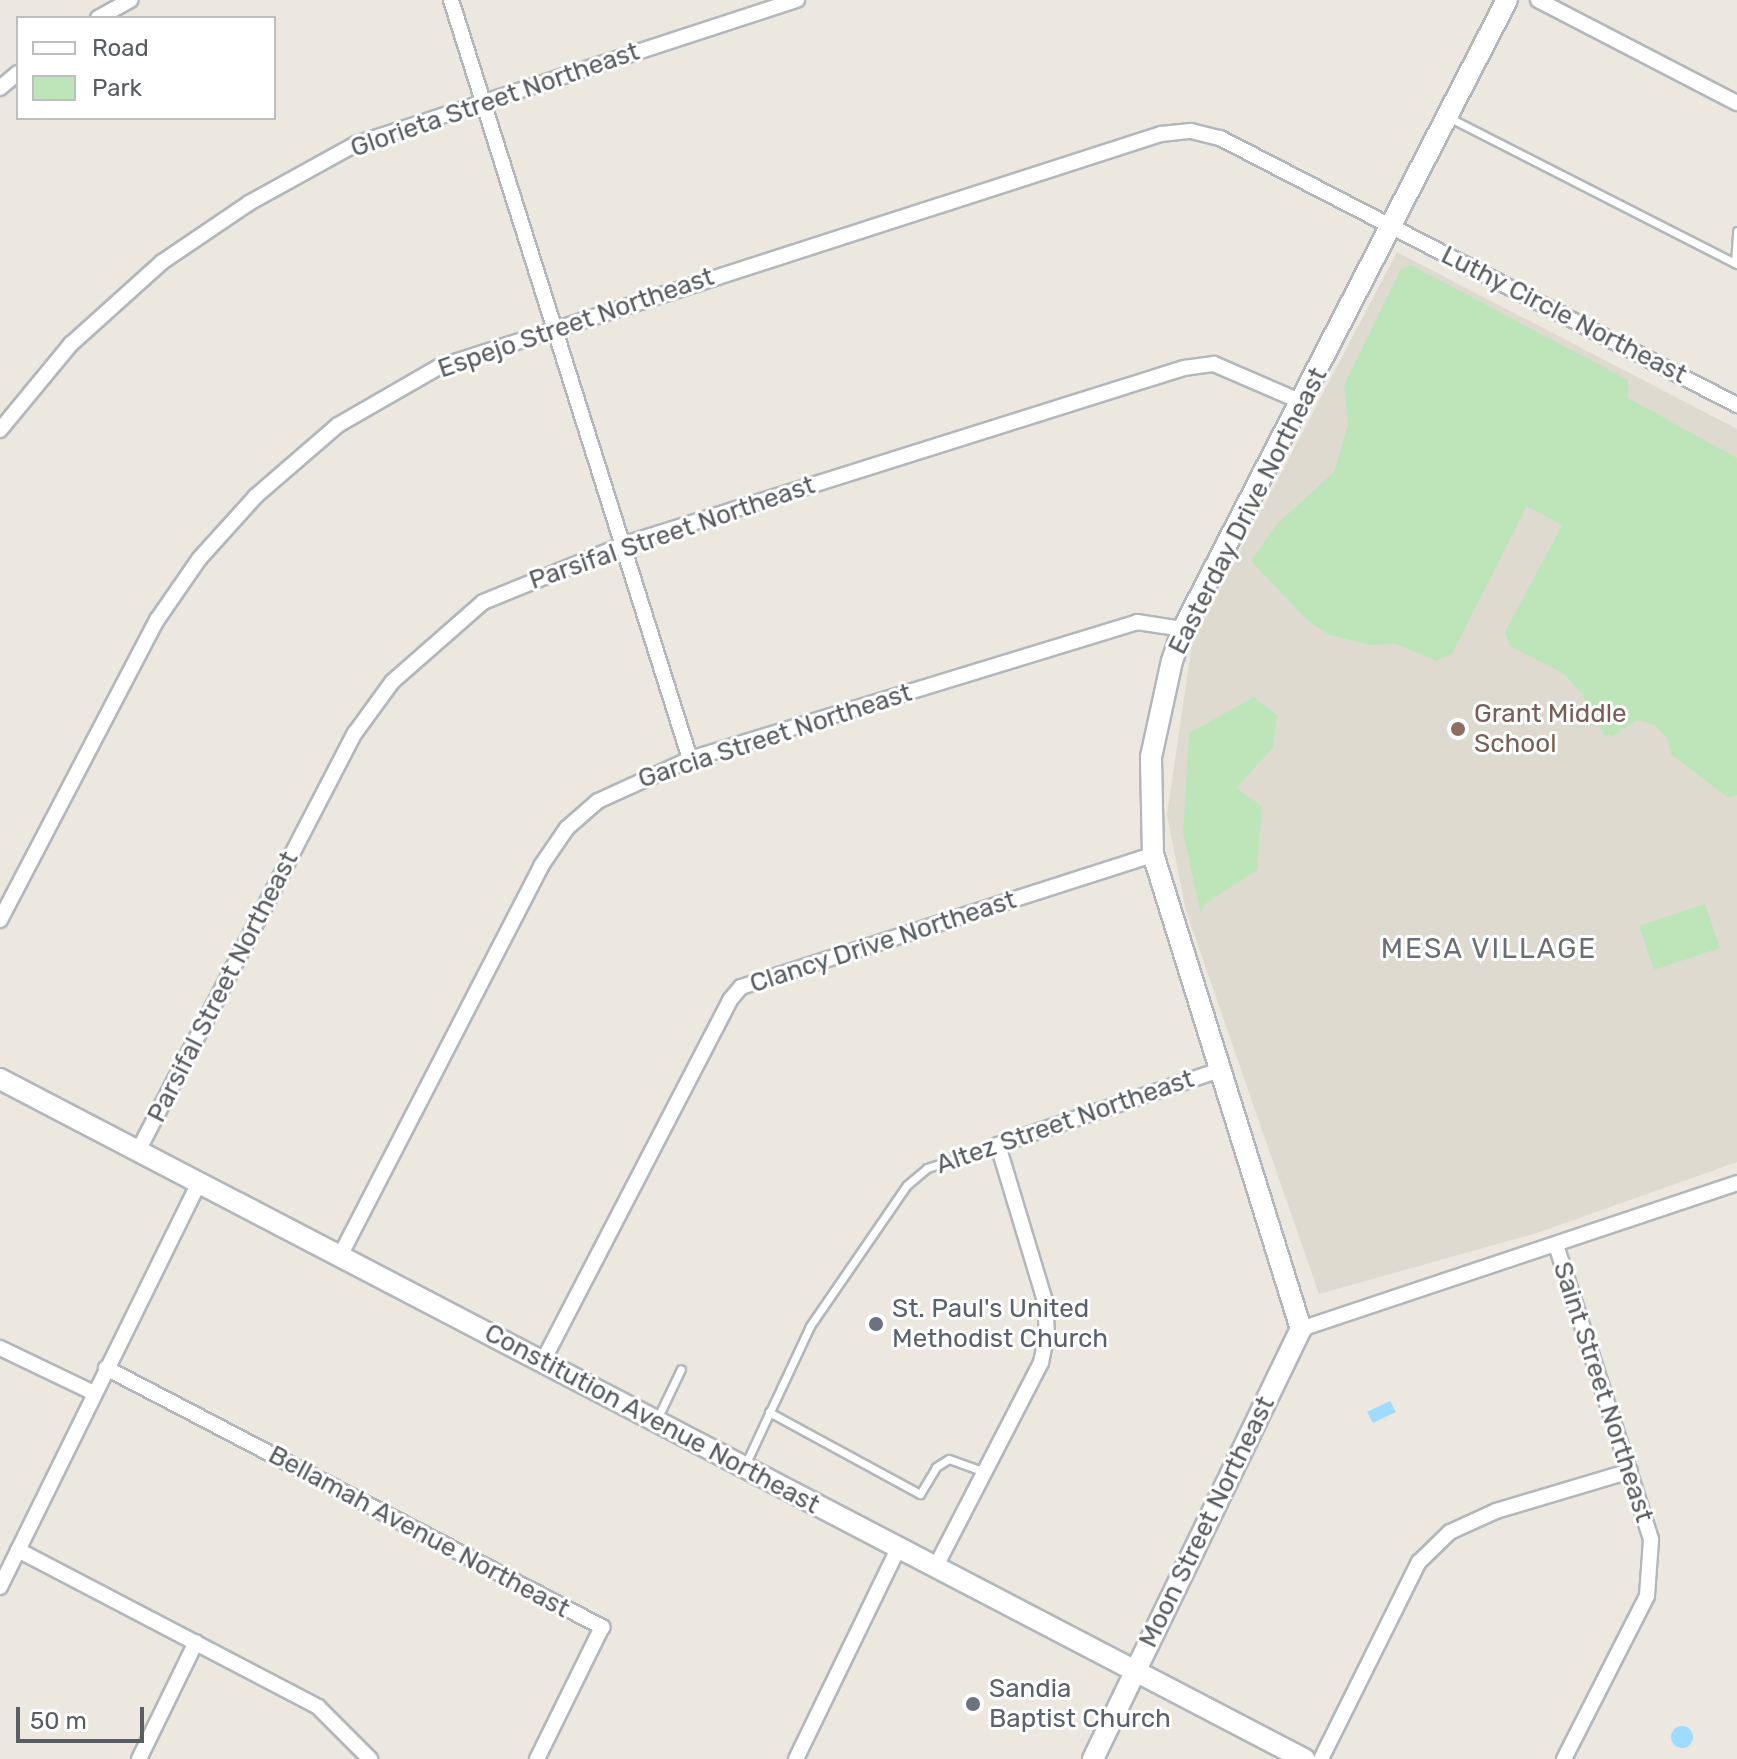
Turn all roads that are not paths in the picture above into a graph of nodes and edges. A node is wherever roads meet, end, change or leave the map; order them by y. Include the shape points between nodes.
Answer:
1 (130, 0) edge
2 (451, 0) edge
3 (797, 0) edge
4 (1507, 0) edge
5 (1538, 0) edge
6 (102, 16) edge
7 (16, 75) edge
8 (0, 88) edge
9 (484, 99) junction
10 (1737, 102) edge
11 (1447, 116) junction
12 (1391, 225) junction
13 (1737, 231) edge
14 (1736, 264) edge
15 (556, 328) junction
16 (1302, 402) junction
17 (1737, 405) edge
18 (0, 430) edge
19 (625, 544) junction
20 (1183, 629) junction
21 (690, 759) junction
22 (1153, 855) junction
23 (0, 920) edge
24 (1219, 1070) junction
25 (0, 1079) edge
26 (998, 1145) junction
27 (138, 1151) junction
28 (199, 1182) junction
29 (1737, 1183) edge
30 (1556, 1245) junction
31 (340, 1256) junction
32 (1301, 1329) junction
33 (0, 1348) edge
34 (543, 1361) junction
35 (106, 1368) junction
36 (681, 1369) dead end
37 (94, 1393) junction
38 (769, 1412) junction
39 (656, 1421) junction
40 (744, 1467) junction
41 (1630, 1471) junction
42 (984, 1472) junction
43 (899, 1547) junction
44 (18, 1550) junction
45 (936, 1566) junction
46 (0, 1587) edge
47 (196, 1642) junction
48 (1136, 1670) junction
49 (139, 1759) edge
50 (370, 1759) edge
51 (537, 1759) edge
52 (796, 1759) edge
53 (1093, 1759) edge
54 (1304, 1759) edge
55 (1321, 1759) edge
56 (1564, 1759) edge

1 - 6 street
2 - 9 street
3 - 9 street, Glorieta Street Northeast
4 - 11 street, Easterday Drive Northeast
5 - 10 street
7 - 8 street
9 - 15 street
9 - 18 street, Glorieta Street Northeast via 356,144 249,203 162,262 71,344
11 - 12 street, Easterday Drive Northeast
11 - 14 lane
12 - 15 street, Espejo Street Northeast via 1220,138 1191,131 1161,134
12 - 16 street, Easterday Drive Northeast
12 - 17 street, Luthy Circle Northeast
13 - 14 lane
15 - 19 street
15 - 23 street, Espejo Street Northeast via 439,367 338,425 256,496 200,558 157,620
16 - 19 street, Parsifal Street Northeast via 1214,364 1184,368
16 - 20 street, Easterday Drive Northeast
19 - 21 street
19 - 27 street, Parsifal Street Northeast via 483,602 392,682 355,733
20 - 21 street, Garcia Street Northeast via 1137,622
20 - 22 street, Easterday Drive Northeast via 1151,757
21 - 31 street, Garcia Street Northeast via 598,801 567,828 541,866
22 - 24 street, Easterday Drive Northeast
22 - 34 street, Clancy Drive Northeast via 741,987
24 - 26 street, Altez Street Northeast
24 - 32 street, Easterday Drive Northeast
25 - 27 street, Constitution Avenue Northeast
26 - 38 lane, Altez Street Northeast via 927,1168 907,1185 810,1326
26 - 42 street via 1045,1301 1047,1333 1041,1363
27 - 28 street, Constitution Avenue Northeast
28 - 31 street, Constitution Avenue Northeast
28 - 35 street
29 - 30 street
30 - 32 street
30 - 41 street, Saint Street Northeast
31 - 34 street, Constitution Avenue Northeast
32 - 48 street, Moon Street Northeast
33 - 37 street
34 - 39 street, Constitution Avenue Northeast
35 - 37 street
35 - 51 street, Bellamah Avenue Northeast via 602,1627
36 - 39 lane
37 - 44 street
38 - 40 lane, Altez Street Northeast
38 - 42 lane via 920,1494 936,1467 949,1459
39 - 40 street, Constitution Avenue Northeast
40 - 43 street, Constitution Avenue Northeast
41 - 55 street via 1496,1511 1450,1532 1419,1562
41 - 56 street, Saint Street Northeast via 1651,1540 1647,1596
42 - 45 street
43 - 45 street, Constitution Avenue Northeast
43 - 52 street
44 - 46 street
44 - 47 street
45 - 48 street, Constitution Avenue Northeast
47 - 49 street
47 - 50 street via 318,1707
48 - 53 street, Moon Street Northeast
48 - 54 street, Constitution Avenue Northeast

